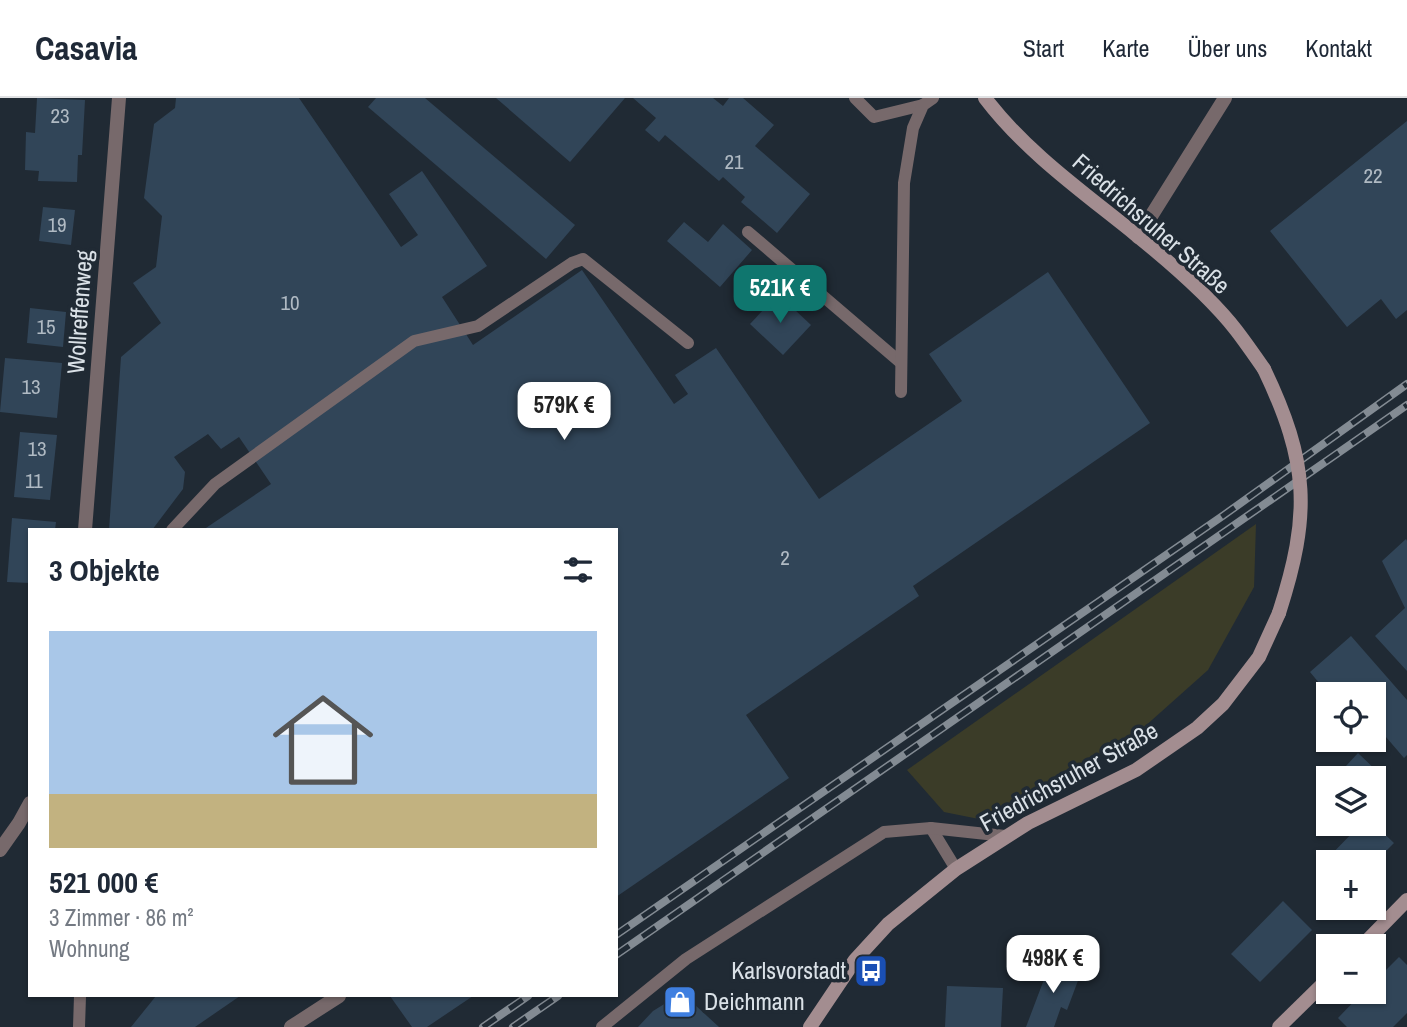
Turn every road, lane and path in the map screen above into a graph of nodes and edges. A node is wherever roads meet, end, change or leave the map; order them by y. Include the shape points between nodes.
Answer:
1 (119, 98) edge
2 (855, 98) edge
3 (985, 98) edge
4 (1225, 98) edge
5 (928, 101) edge
6 (748, 232) dead end
7 (1138, 237) junction
8 (688, 343) dead end
9 (900, 362) junction
10 (901, 392) dead end
11 (85, 528) edge
12 (174, 528) edge
13 (28, 807) edge
14 (930, 828) junction
15 (1005, 836) junction
16 (0, 849) edge
17 (956, 869) junction
18 (1407, 900) edge
19 (1374, 934) edge
20 (1316, 991) edge
21 (80, 997) edge
22 (337, 997) edge
23 (79, 1027) edge
24 (291, 1027) edge
25 (602, 1027) edge
26 (812, 1027) edge
27 (1279, 1027) edge

1 - 11 street, Wollreffenweg
2 - 5 lane via 874,117
3 - 7 main road, Friedrichsruher Straße via 1053,168
4 - 7 street
5 - 9 lane via 913,128 904,183
6 - 9 lane
7 - 15 main road, Friedrichsruher Straße, bridge via 1234,328 1264,369 1282,406 1302,488 1300,533 1291,575 1259,657 1223,704 1197,728 1136,770
8 - 12 lane via 583,259 478,326 414,341 215,484
9 - 10 lane
13 - 16 street
14 - 15 lane
14 - 17 lane
14 - 25 lane via 884,832 687,959
15 - 17 main road, Friedrichsruher Straße
17 - 26 main road, Friedrichsruher Straße via 888,924 855,960
18 - 19 main road
20 - 27 main road
21 - 23 lane
22 - 24 street

